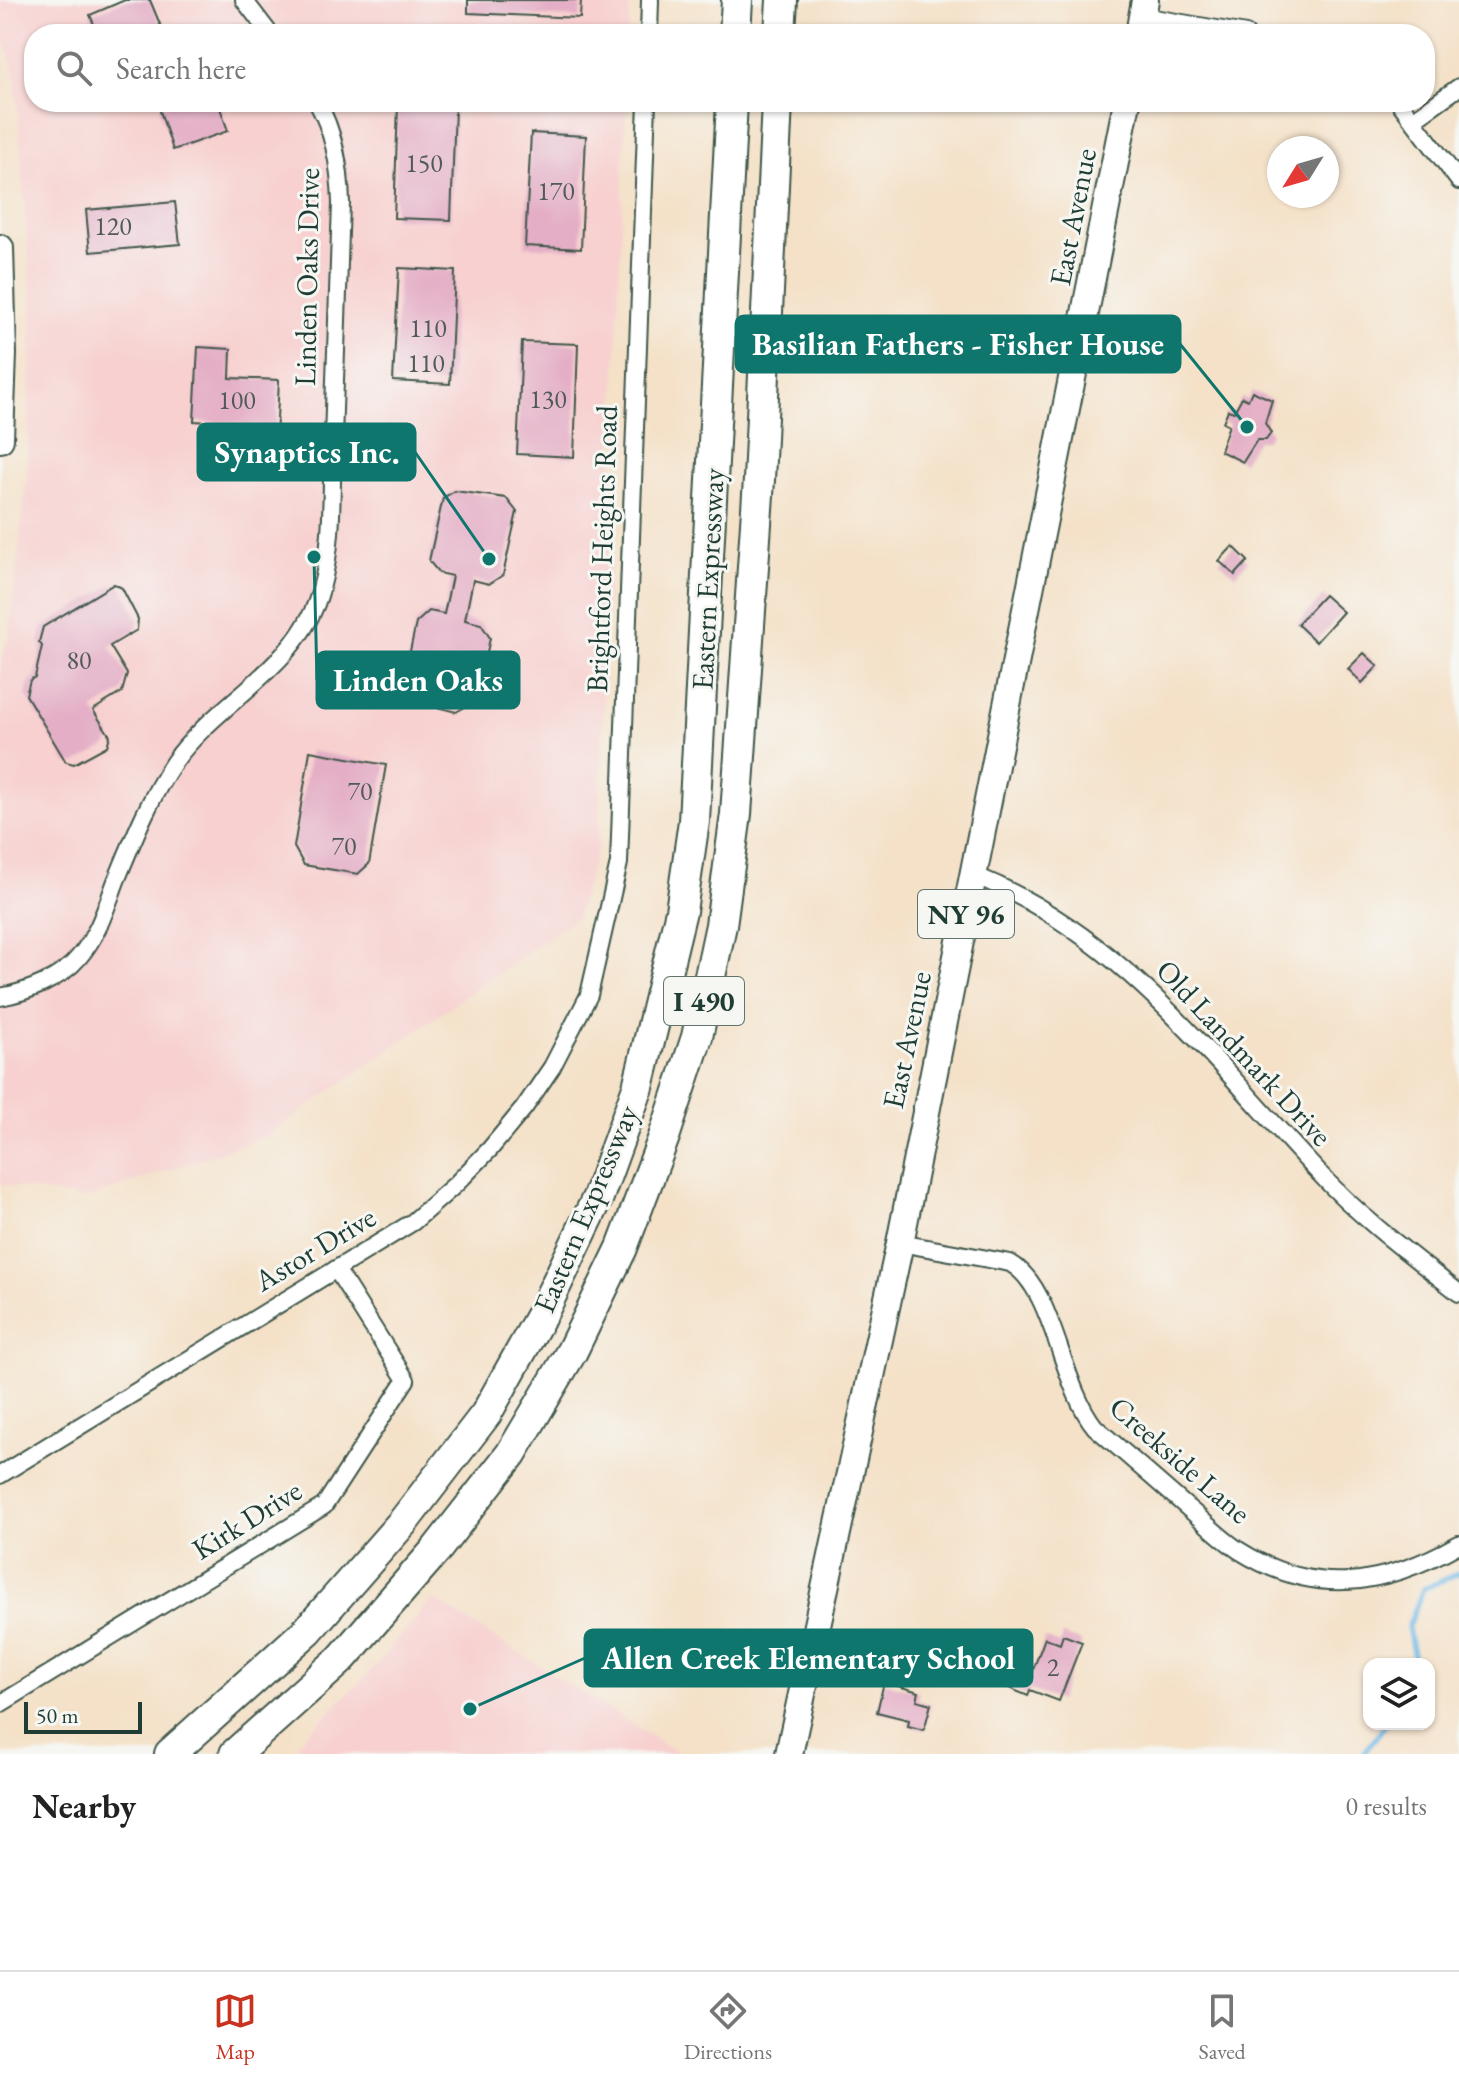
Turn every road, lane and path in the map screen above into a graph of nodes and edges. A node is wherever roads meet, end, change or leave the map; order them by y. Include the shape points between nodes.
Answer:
1 (244, 0) edge
2 (650, 0) edge
3 (737, 0) edge
4 (782, 0) edge
5 (1142, 17) edge
6 (262, 24) edge
7 (649, 24) edge
8 (736, 24) edge
9 (781, 24) edge
10 (1185, 24) edge
11 (1459, 87) edge
12 (1435, 104) edge
13 (321, 112) edge
14 (647, 112) edge
15 (731, 112) edge
16 (777, 112) edge
17 (1125, 112) edge
18 (1408, 112) edge
19 (1424, 112) edge
20 (1414, 119) junction
21 (1459, 181) edge
22 (0, 248) edge
23 (0, 439) edge
24 (974, 875) junction
25 (589, 995) joint
26 (0, 997) edge
27 (900, 1243) junction
28 (336, 1269) junction
29 (1459, 1293) edge
30 (0, 1475) edge
31 (1459, 1544) edge
32 (0, 1704) edge
33 (170, 1753) edge
34 (235, 1754) edge
35 (789, 1754) edge

1 - 6 street
2 - 7 street
3 - 8 highway
4 - 9 highway
5 - 10 street
11 - 12 street
13 - 26 street, Linden Oaks Drive via 334,141 341,203 330,536 320,591 295,642 174,763 139,824 94,936 78,959 59,975
14 - 25 street, Brightford Heights Road via 619,863
15 - 33 highway, Eastern Expressway / I 490 via 694,821 681,911 638,1087 598,1197 486,1414 403,1522 308,1630
16 - 34 highway, Eastern Expressway / I 490 via 736,814 721,925 697,1037 622,1248 572,1351 511,1454 341,1659
17 - 24 main road, East Avenue / NY 96
18 - 20 street
19 - 20 street
20 - 21 street
22 - 23 main road
24 - 27 main road, East Avenue / NY 96
24 - 29 street, Old Landmark Drive via 1051,913 1097,945 1209,1052 1350,1205
25 - 28 street, Astor Drive via 552,1067 490,1149 413,1222
27 - 31 street, Creekside Lane via 1010,1263 1024,1272 1040,1298 1080,1406 1095,1427 1222,1537 1265,1565 1318,1580 1369,1580 1410,1568
27 - 35 main road, East Avenue / NY 96
28 - 30 street, Astor Drive
28 - 32 street, Kirk Drive via 406,1380 324,1506

